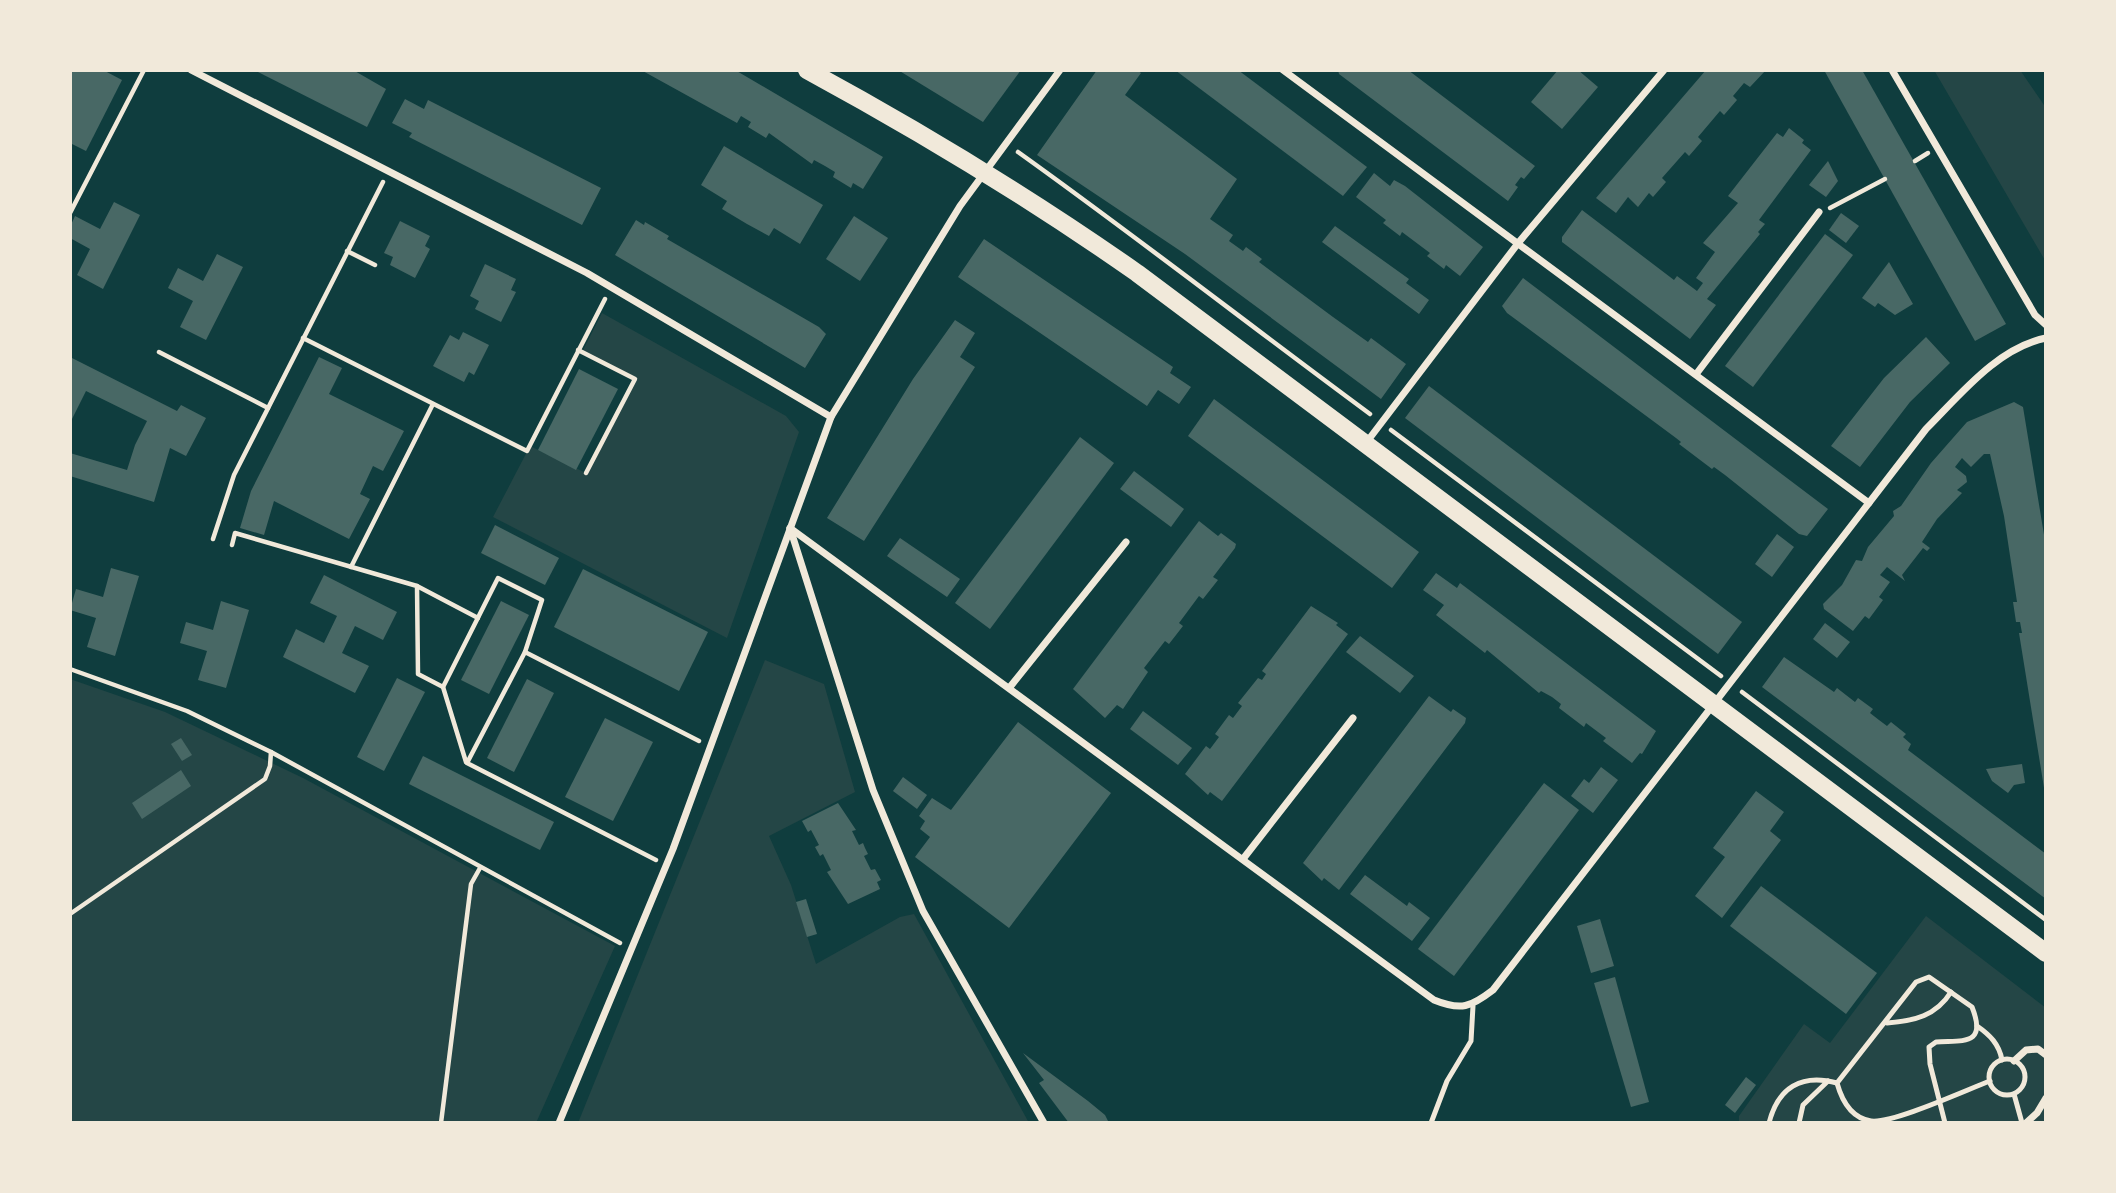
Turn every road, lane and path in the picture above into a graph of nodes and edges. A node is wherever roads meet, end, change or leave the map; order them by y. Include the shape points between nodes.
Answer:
1 (144, 70) edge
2 (191, 70) edge
3 (807, 70) edge
4 (1060, 70) edge
5 (1283, 70) edge
6 (1664, 70) edge
7 (1892, 70) edge
8 (1006, 143) junction
9 (985, 170) junction
10 (388, 171) junction
11 (1885, 179) dead end
12 (1819, 212) joint
13 (70, 213) edge
14 (1519, 242) junction
15 (347, 251) junction
16 (375, 265) dead end
17 (611, 288) junction
18 (2046, 325) edge
19 (303, 338) junction
20 (2046, 338) edge
21 (578, 350) junction
22 (159, 352) dead end
23 (1697, 373) junction
24 (433, 404) junction
25 (268, 408) junction
26 (831, 417) junction
27 (1382, 423) junction
28 (1366, 444) junction
29 (586, 473) dead end
30 (1868, 503) junction
31 (790, 528) junction
32 (214, 539) dead end
33 (1126, 542) dead end
34 (232, 545) dead end
35 (351, 567) junction
36 (417, 586) junction
37 (478, 618) junction
38 (524, 652) junction
39 (70, 669) edge
40 (1729, 682) junction
41 (443, 687) junction
42 (1010, 687) junction
43 (1712, 706) junction
44 (1353, 718) dead end
45 (710, 747) junction
46 (271, 752) junction
47 (467, 763) junction
48 (1243, 859) junction
49 (666, 865) junction
50 (480, 868) junction
51 (70, 914) edge
52 (2046, 920) edge
53 (633, 950) junction
54 (2046, 954) edge
55 (1951, 992) junction
56 (1473, 1006) junction
57 (1887, 1023) junction
58 (1976, 1026) junction
59 (2046, 1055) edge
60 (2002, 1060) junction
61 (2014, 1061) junction
62 (1828, 1081) junction
63 (1990, 1081) junction
64 (1837, 1083) junction
65 (2014, 1094) junction
66 (2046, 1098) edge
67 (1939, 1100) junction
68 (441, 1123) edge
69 (559, 1123) edge
70 (1044, 1123) edge
71 (1431, 1123) edge
72 (1769, 1123) edge
73 (1799, 1123) edge
74 (1945, 1123) edge
75 (2024, 1123) edge

1 - 13 path
2 - 10 street
3 - 9 main road
4 - 8 street
5 - 14 street
6 - 14 street
7 - 18 street via 2035,315
8 - 9 street
8 - 27 path via 1145,242
9 - 26 street
9 - 28 main road via 1137,273
10 - 15 path
10 - 17 street
11 - 12 path
12 - 23 street
14 - 23 street
14 - 27 street
15 - 16 path
15 - 19 path
17 - 21 path
17 - 26 street
19 - 24 path
19 - 25 path
20 - 30 street via 2027,342 1986,371 1926,429
21 - 24 path via 527,451
21 - 29 path via 635,379
22 - 25 path
23 - 30 street
24 - 35 path
25 - 32 path via 234,474
26 - 31 street
27 - 28 street
27 - 40 path
28 - 43 main road
30 - 40 street
31 - 42 street
31 - 45 street
31 - 70 street via 873,790 923,911
33 - 42 street
34 - 35 path via 235,533
35 - 36 path
36 - 37 path
36 - 41 path via 418,674
37 - 38 path via 498,578 542,600
37 - 41 path
38 - 45 path
38 - 47 path
39 - 46 path via 187,711
40 - 43 street
40 - 52 path
41 - 47 path
42 - 48 street
43 - 54 main road
43 - 56 street via 1493,990
44 - 48 street
45 - 49 street
46 - 50 path
46 - 51 path via 265,779
47 - 49 path
48 - 56 street via 1434,1000
49 - 53 street
50 - 53 path
50 - 68 path via 471,884
53 - 69 street
55 - 57 lane via 1929,1015
55 - 57 lane via 1933,978 1920,979
55 - 58 lane via 1972,1007
56 - 71 lane via 1471,1041 1447,1081
57 - 64 lane
58 - 60 lane via 1989,1034
58 - 67 lane via 1965,1042 1936,1042 1929,1047
59 - 61 street via 2038,1049 2026,1050
60 - 61 lane
60 - 63 lane via 1993,1066
61 - 65 lane via 2025,1079
62 - 64 lane
62 - 72 lane via 1804,1080 1787,1089 1774,1105
62 - 73 lane via 1803,1104
63 - 65 lane via 2000,1094
63 - 67 lane
64 - 67 lane via 1848,1108 1868,1121 1888,1119
65 - 75 lane
66 - 75 street
67 - 74 lane

